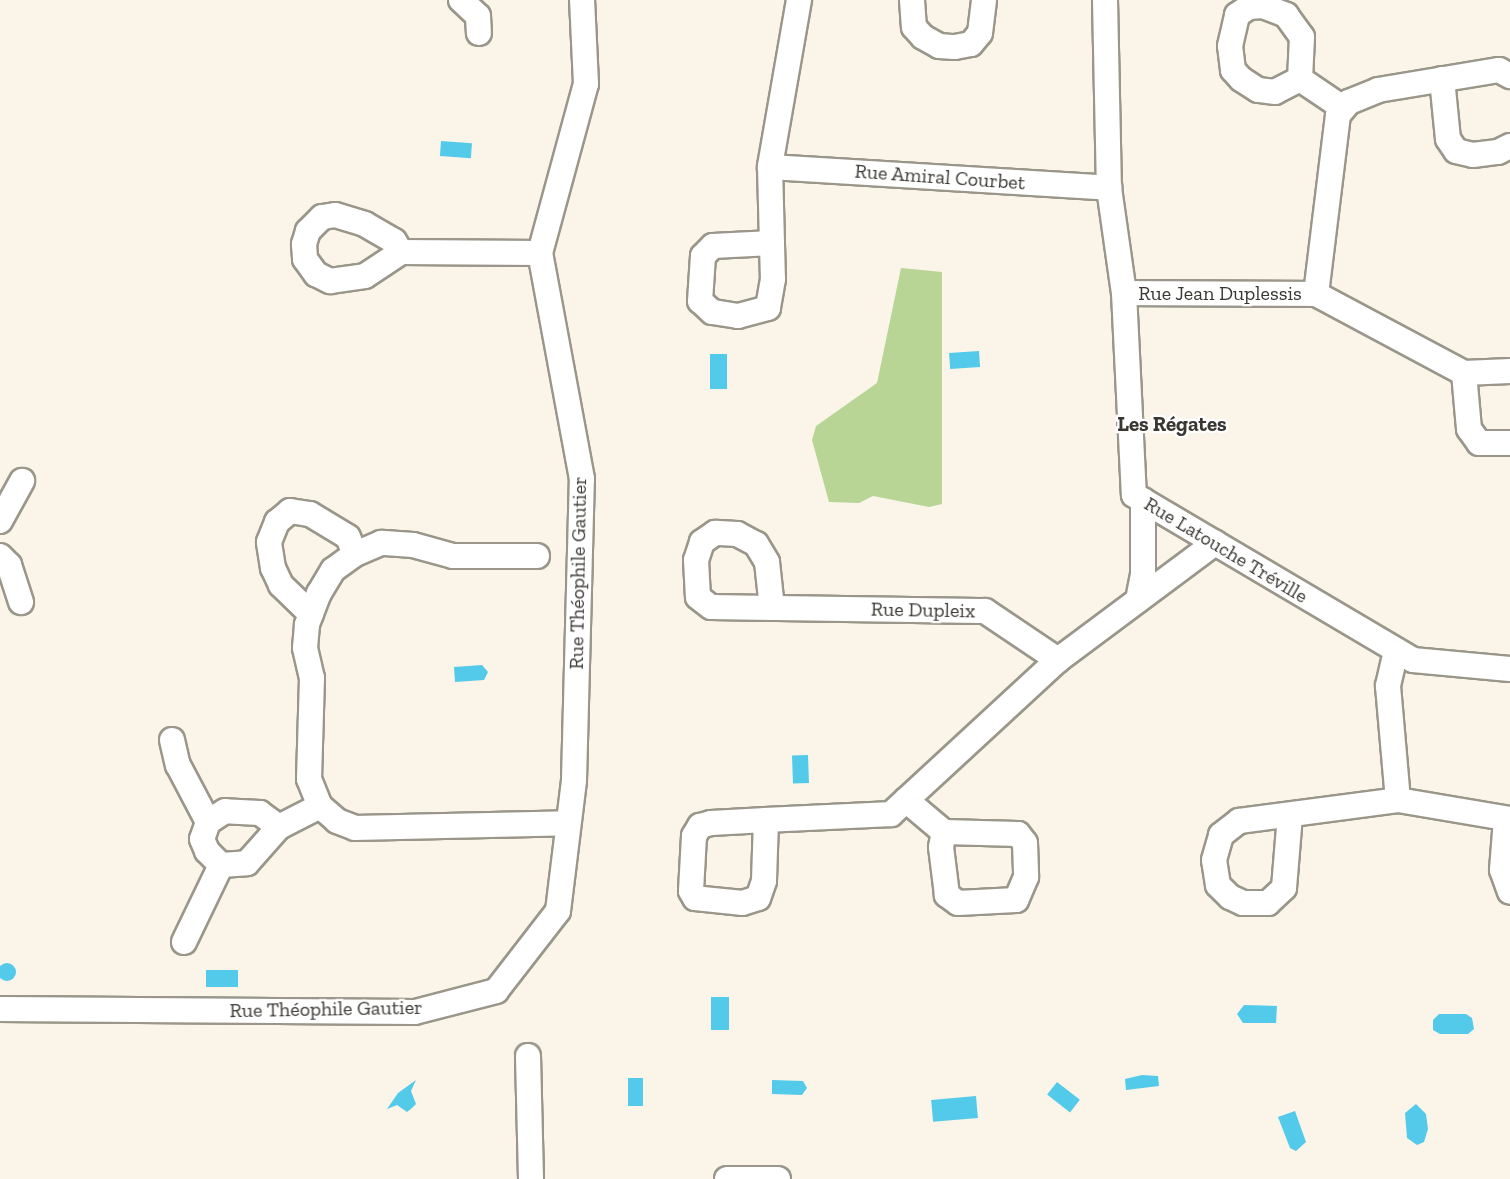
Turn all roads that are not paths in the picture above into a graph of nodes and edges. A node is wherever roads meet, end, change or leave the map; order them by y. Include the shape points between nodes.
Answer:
1 (461, 0) edge
2 (582, 0) edge
3 (799, 0) edge
4 (912, 0) edge
5 (984, 0) edge
6 (1105, 0) edge
7 (479, 33) dead end
8 (1510, 76) edge
9 (1300, 79) dead end
10 (1442, 80) junction
11 (1343, 108) junction
12 (1510, 146) edge
13 (770, 167) junction
14 (1109, 188) junction
15 (772, 243) dead end
16 (401, 252) dead end
17 (540, 253) junction
18 (1124, 293) junction
19 (1316, 294) junction
20 (1510, 371) edge
21 (1464, 373) junction
22 (1510, 443) edge
23 (22, 481) dead end
24 (1143, 500) junction
25 (0, 521) edge
26 (1215, 543) junction
27 (355, 554) junction
28 (0, 556) edge
29 (537, 556) dead end
30 (1138, 600) junction
31 (21, 602) dead end
32 (772, 608) dead end
33 (311, 614) junction
34 (1396, 651) junction
35 (1058, 660) junction
36 (1510, 669) edge
37 (172, 740) dead end
38 (906, 800) junction
39 (1398, 800) junction
40 (320, 806) junction
41 (1290, 815) dead end
42 (1508, 819) edge
43 (766, 820) dead end
44 (208, 822) junction
45 (568, 823) junction
46 (279, 827) junction
47 (944, 832) dead end
48 (221, 865) junction
49 (1510, 892) edge
50 (184, 942) dead end
51 (0, 1009) edge
52 (528, 1056) dead end
53 (531, 1179) edge
54 (727, 1179) edge
55 (778, 1179) edge

1 - 7 street via 478,16
2 - 17 street via 586,84
3 - 13 street
4 - 5 street via 914,27 923,37 939,46 956,47 970,44 980,33
6 - 14 street, Rue Latouche Tréville
8 - 10 street via 1499,70
9 - 11 street
10 - 11 street via 1378,90
10 - 12 street via 1448,139 1456,151 1473,155
11 - 19 street, Rue Jean Duplessis via 1338,115
13 - 14 street, Rue Amiral Courbet
13 - 15 street
14 - 18 street, Rue Latouche Tréville
16 - 17 street
17 - 45 street, Rue Théophile Gautier via 582,479 574,780
18 - 19 street, Rue Jean Duplessis
18 - 24 street, Rue Latouche Tréville via 1134,495
19 - 21 street, Rue Jean Duplessis
20 - 21 street
21 - 22 street via 1469,429 1479,443
23 - 25 street
24 - 26 street, Rue Latouche Tréville
24 - 30 street via 1143,575
26 - 30 street
26 - 34 street, Rue Latouche Tréville
27 - 29 street via 381,543 413,545 453,556
27 - 33 street via 333,570
27 - 33 street via 348,537 310,514 290,511 277,522 269,542 273,568 281,585
28 - 31 street via 9,565
30 - 35 street
32 - 35 street, Rue Dupleix via 985,611
33 - 40 street via 305,648 312,678 309,779
34 - 36 street, Rue Latouche Tréville via 1413,660
34 - 39 street via 1388,686
35 - 38 street
37 - 44 street via 178,765
38 - 43 street via 891,814
38 - 47 street
39 - 41 street
39 - 42 street
40 - 45 street via 337,821 355,828
40 - 46 street
42 - 49 street via 1502,870
44 - 46 street via 225,811 241,809 260,813
44 - 48 street via 202,839 207,851
45 - 51 street, Rue Théophile Gautier via 558,911 496,991 415,1012
46 - 48 street via 247,862
48 - 50 street
52 - 53 street
54 - 55 street

